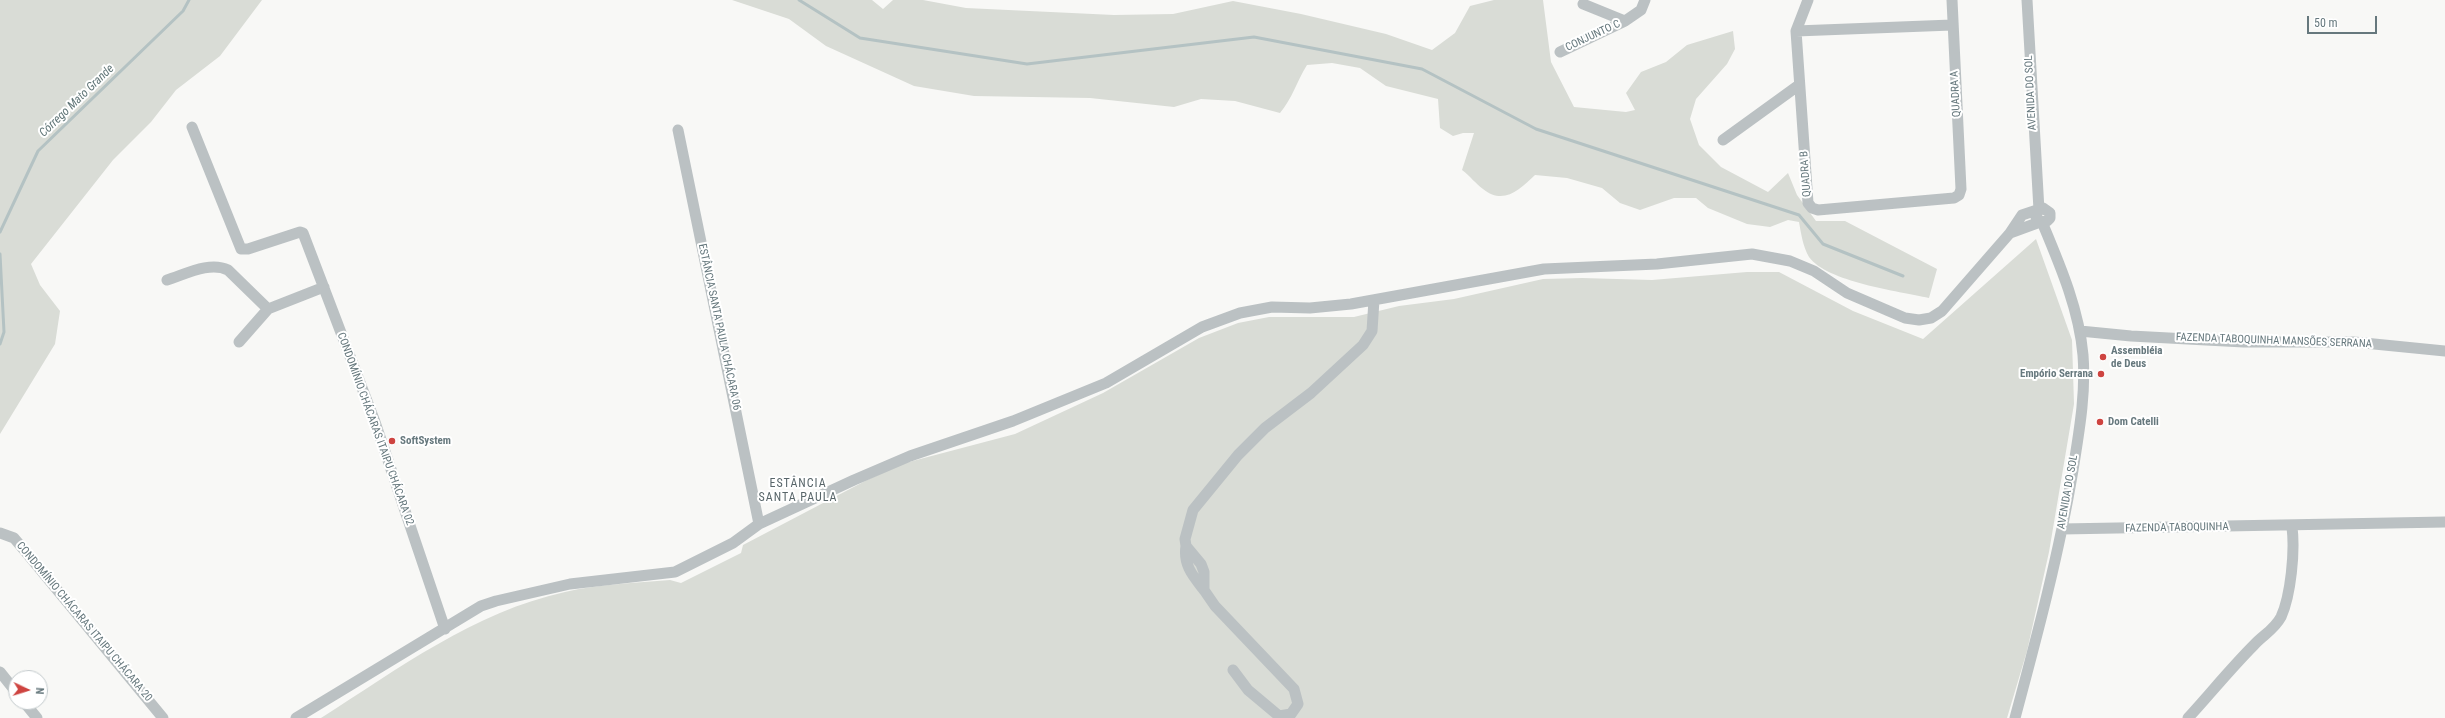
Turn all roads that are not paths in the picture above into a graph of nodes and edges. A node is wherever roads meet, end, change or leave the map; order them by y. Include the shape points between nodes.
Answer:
1 (1645, 0) edge
2 (1808, 0) edge
3 (1952, 0) edge
4 (2027, 0) edge
5 (1583, 4) dead end
6 (1625, 21) junction
7 (1952, 25) junction
8 (1796, 31) junction
9 (1560, 52) dead end
10 (1799, 85) junction
11 (192, 127) dead end
12 (678, 130) dead end
13 (1723, 140) dead end
14 (1961, 189) joint
15 (2043, 215) junction
16 (167, 280) dead end
17 (324, 287) junction
18 (1374, 300) junction
19 (268, 309) junction
20 (2080, 331) junction
21 (239, 342) dead end
22 (2445, 351) edge
23 (2445, 522) edge
24 (760, 524) junction
25 (2292, 527) junction
26 (2062, 529) junction
27 (0, 533) edge
28 (445, 628) junction
29 (1234, 670) dead end
30 (0, 672) edge
31 (8, 682) edge
32 (163, 718) edge
33 (296, 718) edge
34 (2015, 718) edge
35 (2188, 718) edge

1 - 6 street, CONJUNTO C via 1641,10
2 - 8 street, QUADRA B
3 - 7 street, QUADRA A
4 - 15 street, AVENIDA DO SOL via 2034,148
5 - 6 street
6 - 9 street, CONJUNTO C
7 - 8 street
7 - 14 street, QUADRA A
8 - 10 street, QUADRA B
10 - 13 street
10 - 14 street, QUADRA B via 1808,203 1812,208 1818,210 1954,198
11 - 17 street, CONDOMÍNIO CHÁCARAS ITAIPU CHÁCARA 02 via 241,249 301,232
12 - 24 street, ESTÂNCIA SANTA PAULA CHÁCARA 06
15 - 18 street via 2022,215 2010,233 1942,311 1931,318 1919,320 1905,318 1847,294 1814,271 1790,261 1752,254 1650,264 1544,269
15 - 20 street, AVENIDA DO SOL
16 - 19 street via 211,266 220,266 228,270
17 - 19 street
17 - 28 street, CONDOMÍNIO CHÁCARAS ITAIPU CHÁCARA 02 via 375,422
18 - 24 street via 1310,308 1272,307 1240,313 1208,324 1106,383 1013,421 910,456
18 - 29 street via 1372,331 1363,345 1311,393 1265,428 1238,455 1193,510 1185,539 1186,546 1201,564 1204,572 1204,590 1215,606 1294,689 1298,704 1292,714 1279,716 1248,690
19 - 21 street
20 - 22 street, FAZENDA TABOQUINHA MANSÕES SERRANA via 2244,342 2354,342
20 - 26 street, AVENIDA DO SOL via 2083,355 2083,409
23 - 25 street, FAZENDA TABOQUINHA
24 - 28 street via 734,542 675,572 570,584 496,600
25 - 26 street, FAZENDA TABOQUINHA
25 - 35 street via 2294,541 2286,602 2273,630 2254,644
26 - 34 street, AVENIDA DO SOL
27 - 32 street, CONDOMÍNIO CHÁCARAS ITAIPU CHÁCARA 20 via 14,538
28 - 33 street
30 - 31 street

